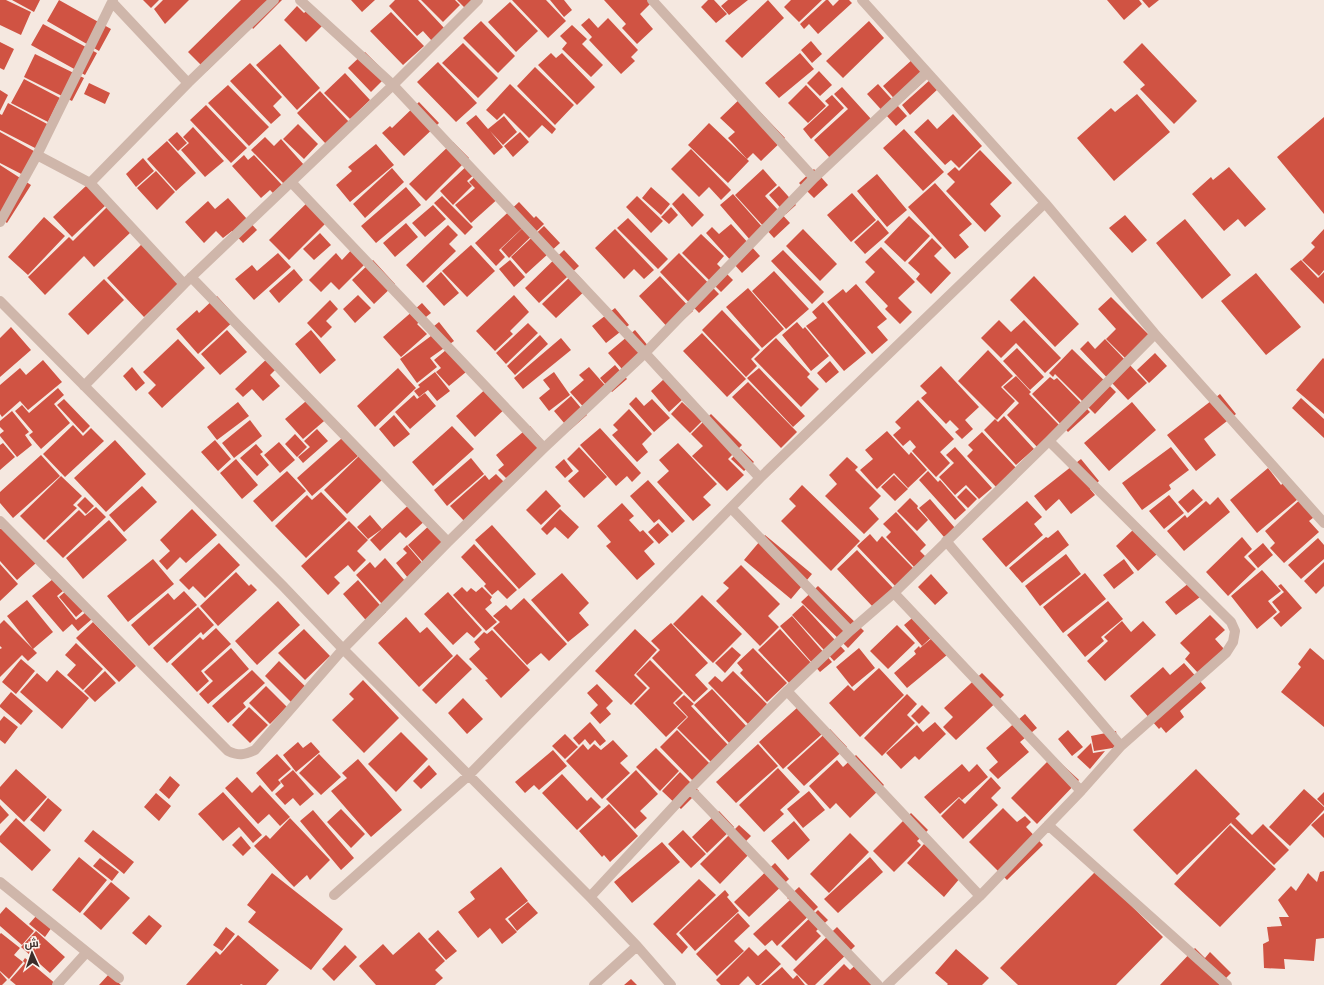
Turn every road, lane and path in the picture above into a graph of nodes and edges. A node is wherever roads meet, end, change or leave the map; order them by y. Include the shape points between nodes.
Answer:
1 (274, 0) edge
2 (300, 0) edge
3 (478, 0) edge
4 (652, 0) edge
5 (862, 0) edge
6 (113, 1) edge
7 (927, 72) junction
8 (188, 83) junction
9 (393, 85) junction
10 (37, 156) junction
11 (814, 178) junction
12 (90, 182) junction
13 (291, 182) junction
14 (1045, 203) junction
15 (0, 222) edge
16 (188, 281) junction
17 (0, 301) edge
18 (1154, 334) junction
19 (646, 353) junction
20 (84, 386) junction
21 (1049, 441) junction
22 (544, 448) junction
23 (760, 478) junction
24 (730, 508) junction
25 (0, 521) edge
26 (1324, 523) edge
27 (946, 541) junction
28 (448, 542) junction
29 (894, 593) junction
30 (850, 631) junction
31 (343, 649) junction
32 (787, 691) junction
33 (1121, 746) junction
34 (468, 776) junction
35 (690, 789) junction
36 (1081, 791) junction
37 (1048, 825) junction
38 (0, 882) edge
39 (334, 895) dead end
40 (980, 896) junction
41 (590, 897) junction
42 (636, 946) junction
43 (86, 953) junction
44 (119, 978) dead end
45 (58, 985) edge
46 (594, 985) edge
47 (670, 985) edge
48 (878, 985) edge
49 (888, 985) edge
50 (1227, 985) edge

1 - 8 street
2 - 9 street
3 - 9 street
4 - 11 street
5 - 7 street
6 - 8 street
6 - 10 street
7 - 11 street
7 - 14 street
8 - 12 street
9 - 13 street
9 - 19 street
10 - 12 street
10 - 15 street
11 - 19 street
12 - 16 street
13 - 16 street
13 - 22 street
14 - 18 street
14 - 23 street
16 - 20 street
16 - 28 street
17 - 20 street
18 - 21 street
18 - 26 street
19 - 22 street
19 - 23 street
20 - 31 street
21 - 27 street
21 - 33 street via 1231,622 1235,631 1233,642 1226,653
22 - 28 street
23 - 24 street
24 - 30 street
24 - 34 street
25 - 31 street via 228,751 236,755 255,750
27 - 29 street
27 - 33 street
28 - 31 street
29 - 30 street
29 - 36 street
30 - 32 street
31 - 34 street
32 - 35 street
32 - 40 street
33 - 36 street
34 - 39 street
34 - 41 street
35 - 41 street
35 - 48 street
36 - 37 street
37 - 40 street
37 - 50 street
38 - 43 street
40 - 49 street
41 - 42 street
42 - 46 street
42 - 47 street
43 - 44 street
43 - 45 street

